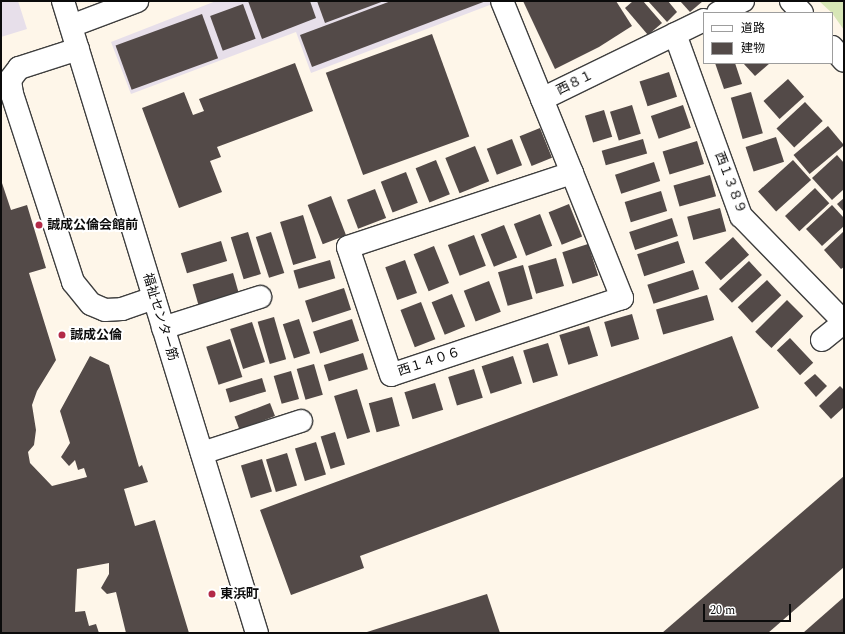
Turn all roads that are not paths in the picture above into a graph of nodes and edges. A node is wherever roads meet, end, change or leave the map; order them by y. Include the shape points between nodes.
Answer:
1 (62, 1) edge
2 (137, 1) edge
3 (502, 1) edge
4 (743, 1) edge
5 (791, 1) edge
6 (720, 12) edge
7 (801, 12) edge
8 (703, 20) edge
9 (71, 26) junction
10 (675, 34) junction
11 (833, 48) edge
12 (78, 49) junction
13 (844, 61) edge
14 (542, 99) junction
15 (572, 173) junction
16 (260, 297) dead end
17 (154, 298) junction
18 (843, 322) edge
19 (164, 328) junction
20 (822, 340) dead end
21 (301, 421) dead end
22 (202, 453) junction
23 (257, 633) edge

1 - 9 street, 福祉センター筋
2 - 9 street
3 - 14 street, 西８１
4 - 6 street
5 - 7 street
8 - 10 street, 西８１
9 - 12 street, 福祉センター筋
10 - 14 street, 西８１
10 - 18 street, 西１３８９ via 741,216
11 - 13 street
12 - 17 street, 福祉センター筋
12 - 17 street via 19,68 10,80 12,94 73,282 91,304 105,310 122,309
14 - 15 street, 西１４０６
15 - 15 street, 西１４０６ via 622,298 391,375 348,247
16 - 19 street
17 - 19 street, 福祉センター筋
18 - 20 street
19 - 22 street, 福祉センター筋
21 - 22 street
22 - 23 street, 福祉センター筋

